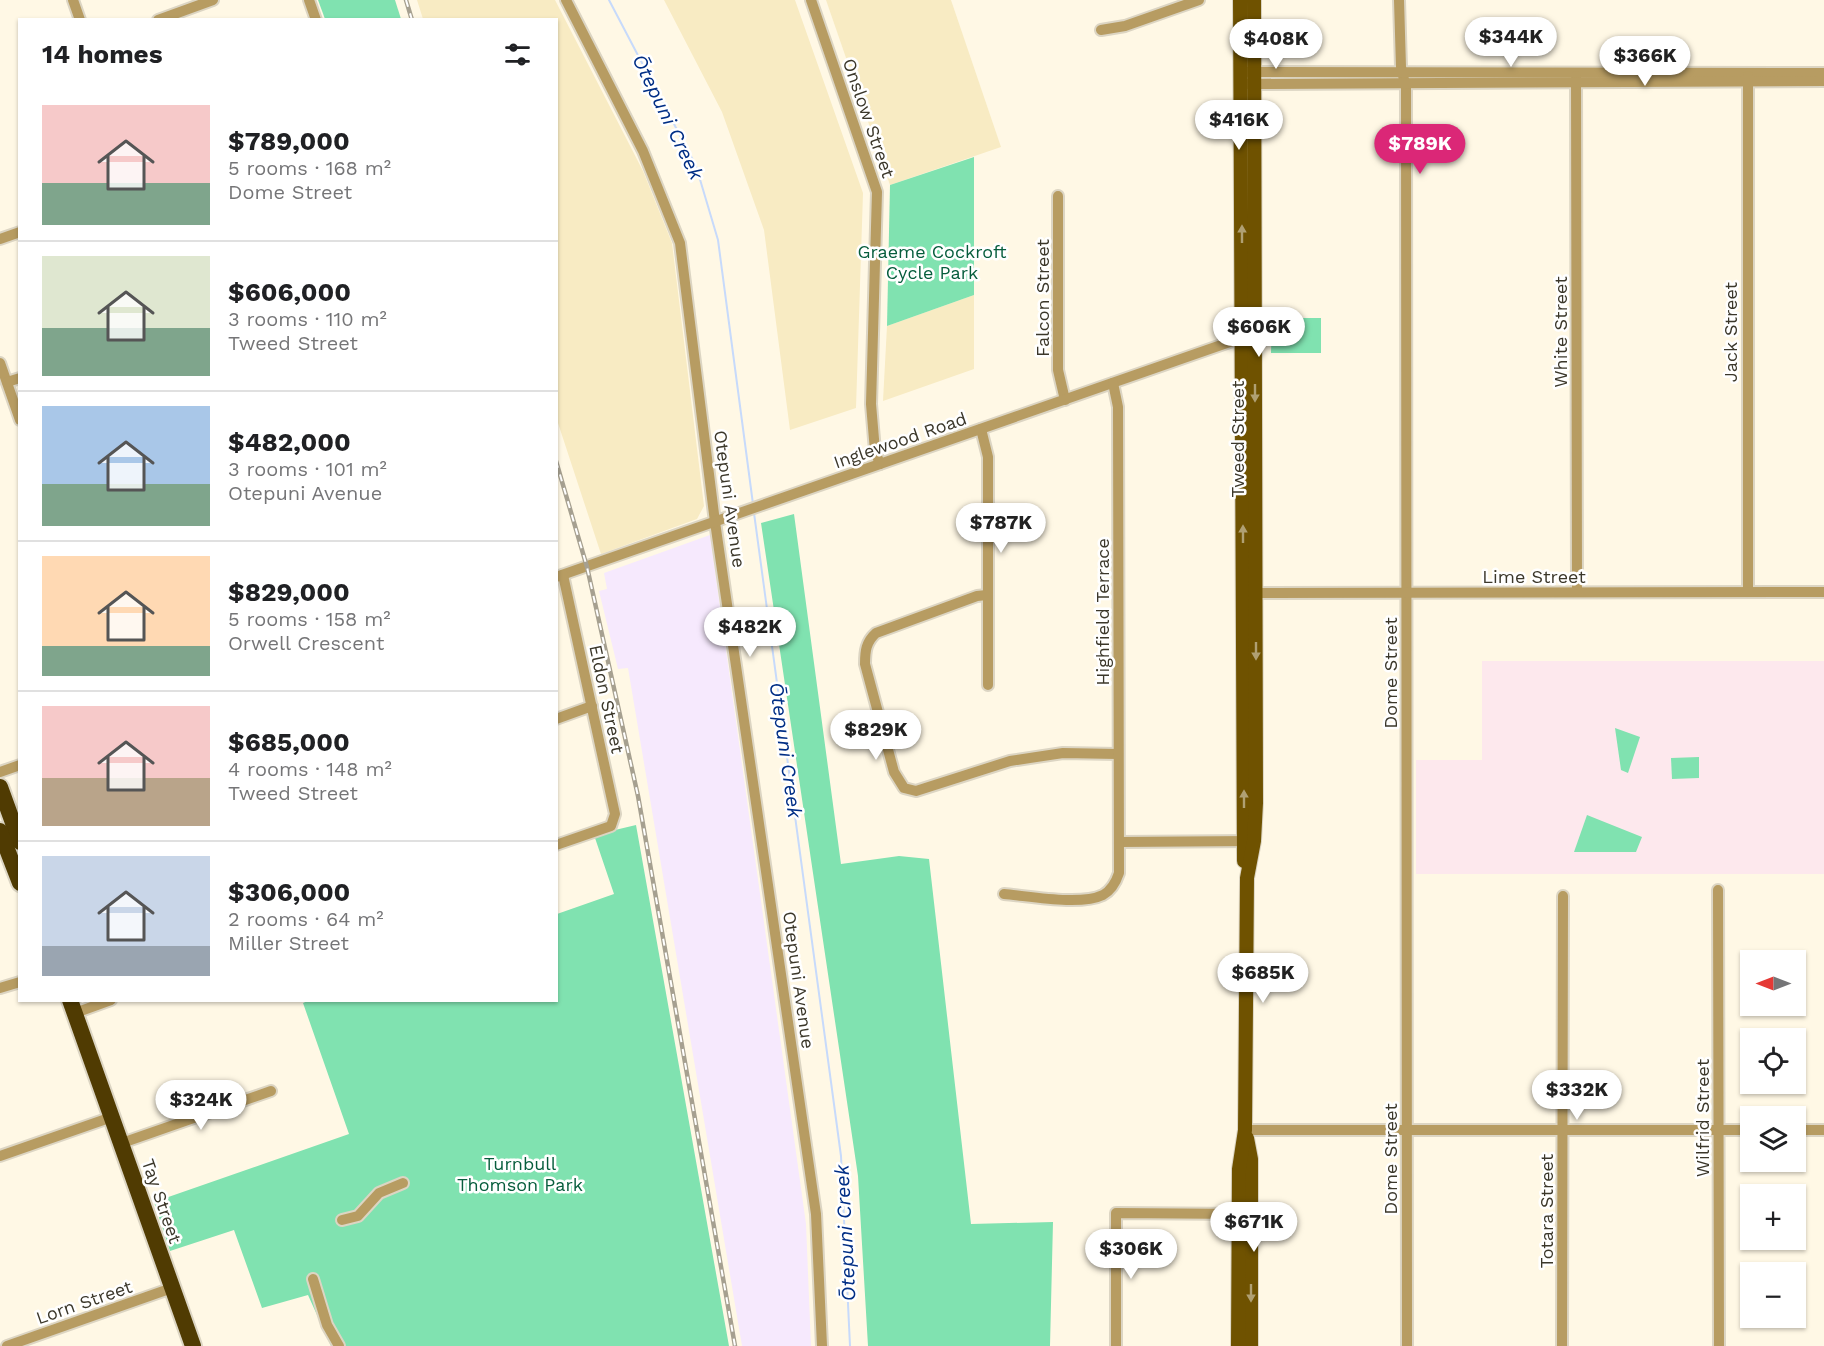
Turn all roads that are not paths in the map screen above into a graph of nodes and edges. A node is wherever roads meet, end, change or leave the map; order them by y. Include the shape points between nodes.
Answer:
1 (73, 0) edge
2 (213, 0) edge
3 (309, 0) edge
4 (566, 0) edge
5 (811, 0) edge
6 (1199, 0) edge
7 (1240, 0) edge
8 (1254, 0) edge
9 (1399, 0) edge
10 (79, 18) edge
11 (164, 18) edge
12 (315, 18) edge
13 (1101, 30) dead end
14 (1824, 73) edge
15 (1576, 77) junction
16 (1748, 77) junction
17 (1248, 78) junction
18 (1404, 78) junction
19 (1824, 81) edge
20 (1059, 196) dead end
21 (18, 233) edge
22 (0, 239) edge
23 (1249, 336) junction
24 (0, 363) edge
25 (18, 379) edge
26 (7, 382) junction
27 (1113, 383) junction
28 (1065, 400) junction
29 (18, 414) edge
30 (981, 429) junction
31 (880, 464) junction
32 (716, 522) junction
33 (560, 576) edge
34 (1406, 592) junction
35 (1577, 592) junction
36 (1748, 592) junction
37 (1824, 592) edge
38 (1250, 593) junction
39 (987, 595) junction
40 (988, 685) dead end
41 (592, 706) junction
42 (558, 717) edge
43 (1118, 754) junction
44 (18, 766) edge
45 (0, 771) edge
46 (0, 787) edge
47 (0, 831) edge
48 (18, 836) edge
49 (1249, 841) junction
50 (1120, 842) junction
51 (558, 844) edge
52 (18, 878) edge
53 (1718, 890) dead end
54 (1004, 894) dead end
55 (1563, 896) dead end
56 (18, 983) edge
57 (0, 988) edge
58 (100, 1002) edge
59 (72, 1007) edge
60 (271, 1091) dead end
61 (112, 1117) junction
62 (1245, 1130) junction
63 (1407, 1130) junction
64 (1563, 1130) junction
65 (1718, 1130) junction
66 (1740, 1130) edge
67 (1806, 1130) edge
68 (1824, 1130) edge
69 (122, 1143) junction
70 (0, 1156) edge
71 (403, 1183) dead end
72 (1244, 1214) junction
73 (342, 1220) dead end
74 (313, 1279) dead end
75 (172, 1288) junction
76 (7, 1346) edge
77 (193, 1346) edge
78 (339, 1346) edge
79 (822, 1346) edge
80 (1116, 1346) edge
81 (1238, 1346) edge
82 (1251, 1346) edge
83 (1407, 1346) edge
84 (1562, 1346) edge
85 (1719, 1346) edge

1 - 10 street
2 - 11 street
3 - 12 street
4 - 32 street, Otepuni Avenue via 643,151 680,243
5 - 31 street, Onslow Street via 877,192 871,404 875,451
6 - 13 street via 1125,26
7 - 17 main road, Tweed Street
8 - 17 main road, Tweed Street
9 - 18 street, Dome Street
14 - 16 street
15 - 16 street
15 - 18 street
15 - 35 street, White Street
16 - 19 street
16 - 36 street, Jack Street
17 - 18 street
17 - 23 main road, Tweed Street
18 - 34 street, Dome Street
20 - 28 street, Falcon Street via 1059,370
21 - 22 street
23 - 27 street, Inglewood Road
23 - 38 main road, Tweed Street
24 - 26 street
25 - 26 street
26 - 29 street
27 - 28 street, Inglewood Road
27 - 43 street, Highfield Terrace via 1118,407
28 - 30 street, Inglewood Road
30 - 31 street, Inglewood Road
30 - 39 street via 988,457
31 - 32 street, Inglewood Road
32 - 33 street, Inglewood Road
32 - 79 street, Otepuni Avenue via 816,1214
33 - 41 street, Eldon Street
34 - 35 street, Lime Street
34 - 38 street, Lime Street
34 - 63 street, Dome Street
35 - 36 street, Lime Street
36 - 37 street, Lime Street
38 - 49 main road, Tweed Street
39 - 40 street
39 - 43 street via 876,633 869,639 865,664 900,784 910,790 923,790 1010,761 1063,753
41 - 42 street
41 - 51 street, Eldon Street via 615,820 607,828
43 - 50 street, Highfield Terrace
44 - 45 street
46 - 48 highway
47 - 52 highway
49 - 50 street
49 - 62 main road, Tweed Street
50 - 54 street, Highfield Terrace via 1116,882 1104,894 1074,898
53 - 65 street, Wilfrid Street
55 - 64 street, Totara Street
56 - 57 street
58 - 59 street
59 - 61 highway, Tay Street
60 - 69 street
61 - 69 highway, Tay Street
61 - 70 street
62 - 63 street
62 - 72 main road, Tweed Street via 1251,1159
63 - 64 street
63 - 83 street, Dome Street
64 - 65 street
64 - 84 street, Totara Street
65 - 66 street
65 - 85 street, Wilfrid Street
67 - 68 street
69 - 75 highway, Tay Street
71 - 73 street via 380,1193 358,1216
72 - 80 street via 1116,1213
72 - 81 main road, Tweed Street
72 -> 82 main road, Tweed Street
74 - 78 street via 327,1325
75 - 76 street, Lorn Street
75 - 77 highway, Tay Street

